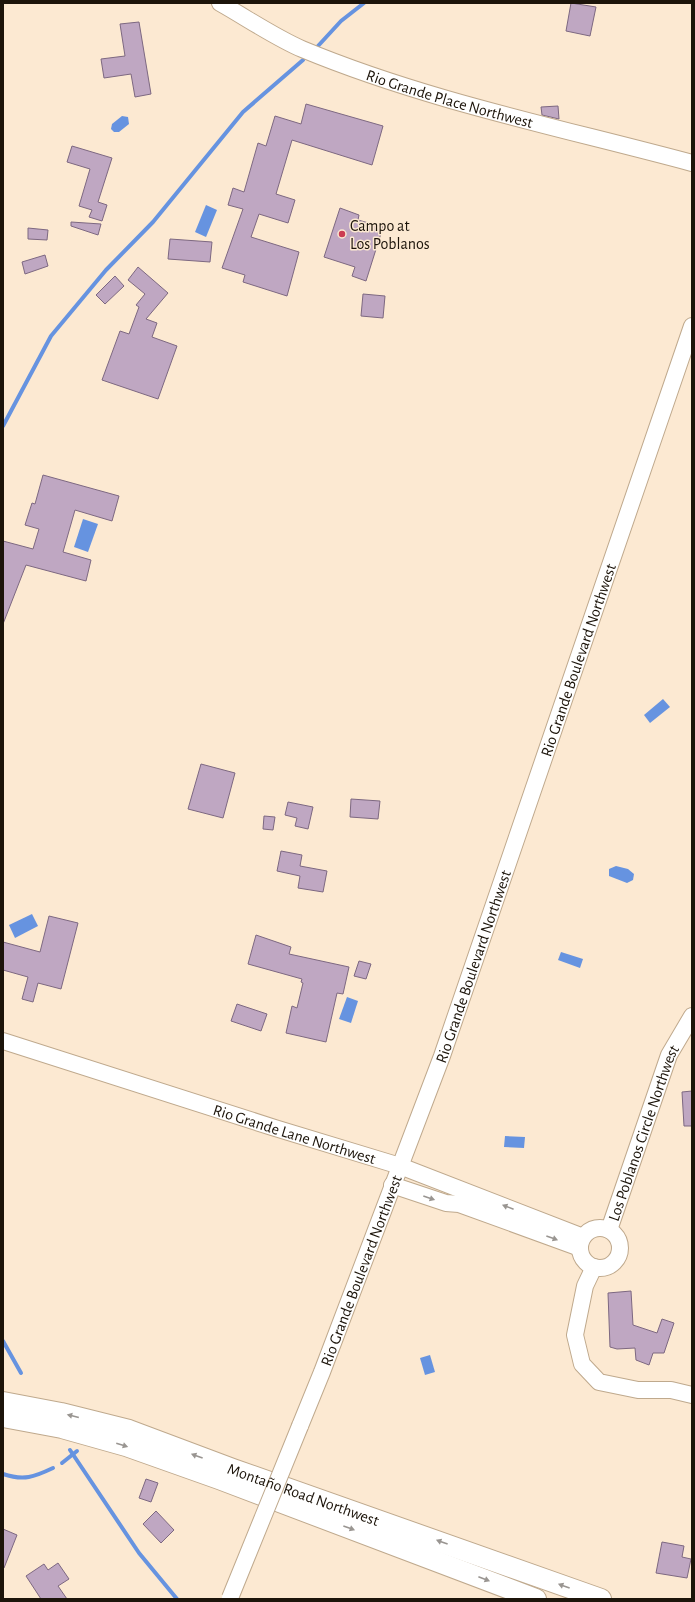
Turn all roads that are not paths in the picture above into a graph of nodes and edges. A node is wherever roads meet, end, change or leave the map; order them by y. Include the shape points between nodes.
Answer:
1 (220, 3) edge
2 (692, 163) edge
3 (692, 326) edge
4 (692, 1016) edge
5 (3, 1041) edge
6 (400, 1166) junction
7 (392, 1185) junction
8 (609, 1230) junction
9 (582, 1242) junction
10 (594, 1267) junction
11 (692, 1395) edge
12 (3, 1402) edge
13 (3, 1417) edge
14 (230, 1598) edge
15 (536, 1599) edge
16 (601, 1599) edge

1 - 2 street, Rio Grande Place Northwest via 300,49 376,78 489,111
3 - 6 street, Rio Grande Boulevard Northwest via 442,1056
4 - 8 street, Los Poblanos Circle Northwest via 669,1055
5 - 6 street, Rio Grande Lane Northwest
6 - 7 street, Rio Grande Boulevard Northwest
9 -> 6 street, Rio Grande Lane Northwest
7 -> 9 street
7 - 14 street, Rio Grande Boulevard Northwest, bridge via 322,1372
8 - 9 street via 595,1228
8 - 10 street via 615,1233 620,1242 618,1258 613,1264 603,1268
9 - 10 street via 584,1261
10 - 11 street via 585,1286 575,1335 582,1364 599,1382 638,1390 672,1390
16 -> 12 main road, Montaño Road Northwest via 129,1430
13 -> 15 main road, Montaño Road Northwest via 62,1428 126,1446

